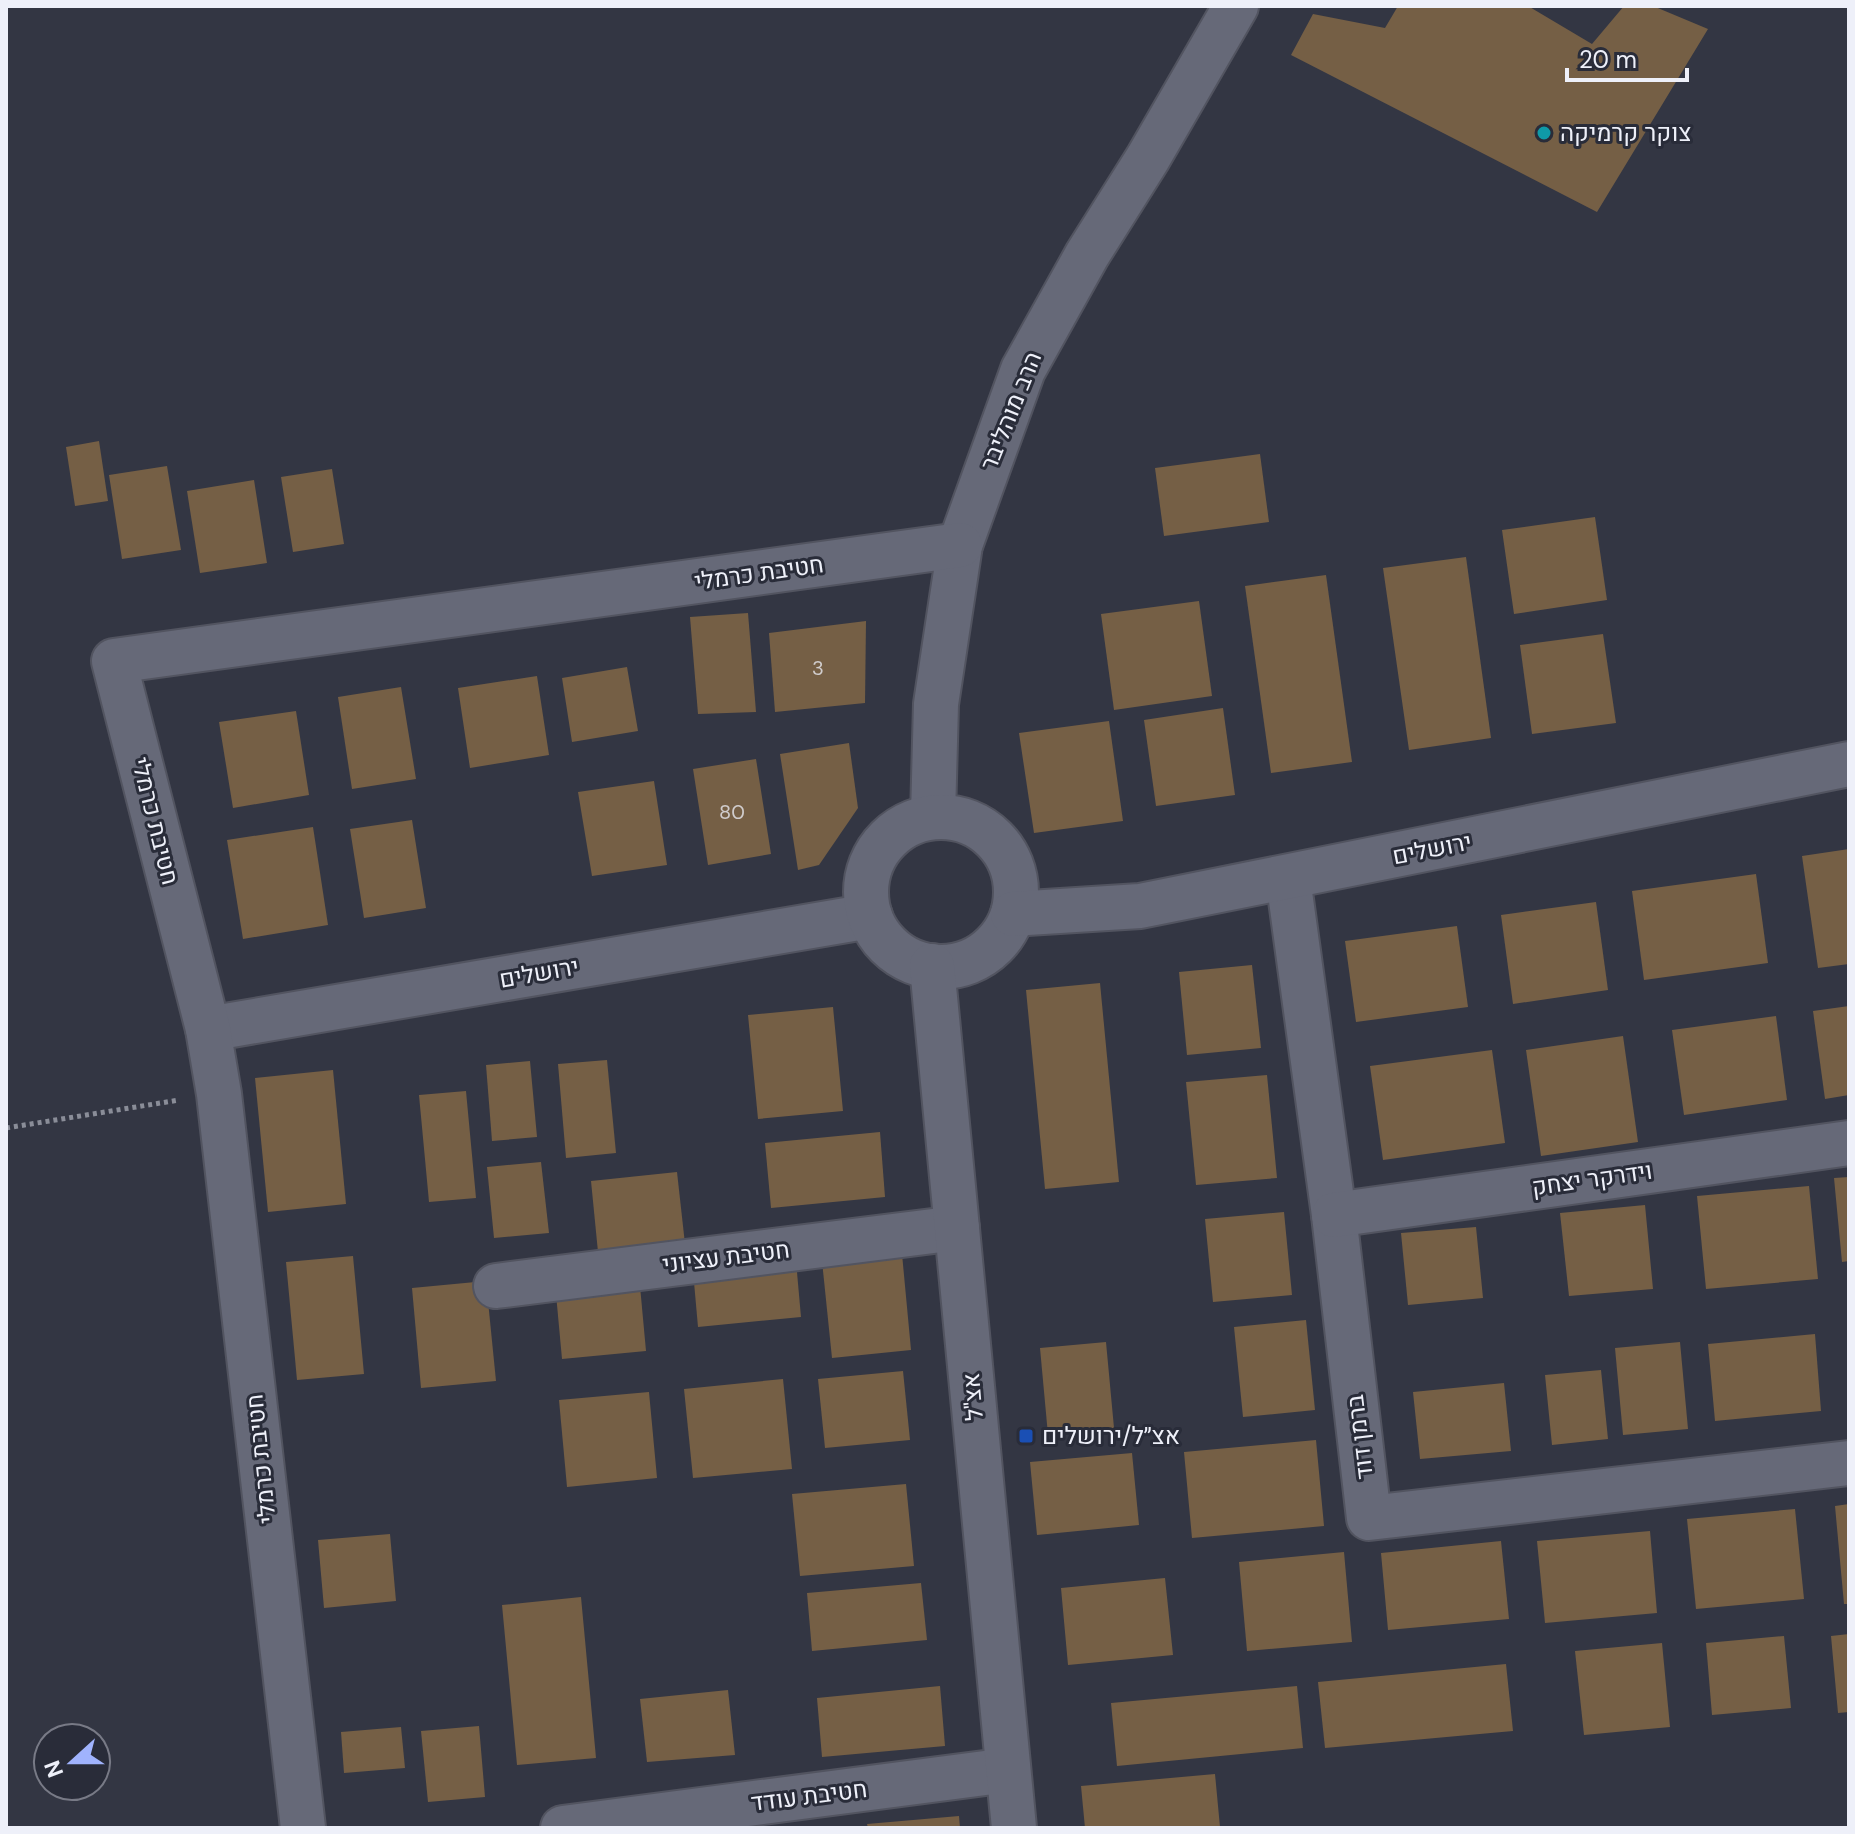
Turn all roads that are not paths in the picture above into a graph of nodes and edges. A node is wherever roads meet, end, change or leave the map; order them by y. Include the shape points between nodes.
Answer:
1 (1236, 6) edge
2 (960, 545) junction
3 (1849, 764) edge
4 (933, 816) junction
5 (1288, 878) junction
6 (1013, 914) junction
7 (870, 916) junction
8 (932, 966) junction
9 (208, 1029) junction
10 (1849, 1143) edge
11 (1334, 1215) junction
12 (957, 1228) junction
13 (496, 1286) dead end
14 (1849, 1463) edge
15 (1008, 1770) junction
16 (303, 1828) edge
17 (563, 1828) edge
18 (1014, 1828) edge

1 - 2 street, הרב מוהליבר via 1023,370
2 - 4 street, הרב מוהליבר via 936,704
2 - 9 street, חטיבת כרמלי via 114,661
3 - 5 street, ירושלים
4 - 6 street via 980,827 999,844 1014,877
4 - 7 street via 892,834 878,851 868,872
5 - 6 street, ירושלים via 1140,906
5 - 11 street, ברמן דוד
6 - 8 street via 1001,937 982,955 958,965
7 - 8 street via 894,950
7 - 9 street, ירושלים
8 - 12 street, אצ"ל
9 - 16 street, חטיבת כרמלי
10 - 11 street, וידרקר יצחק
11 - 14 street, ברמן דוד via 1369,1518
12 - 13 street, חטיבת עציוני
12 - 15 street, אצ"ל
15 - 17 street, חטיבת עודד
15 - 18 street, אצ"ל

